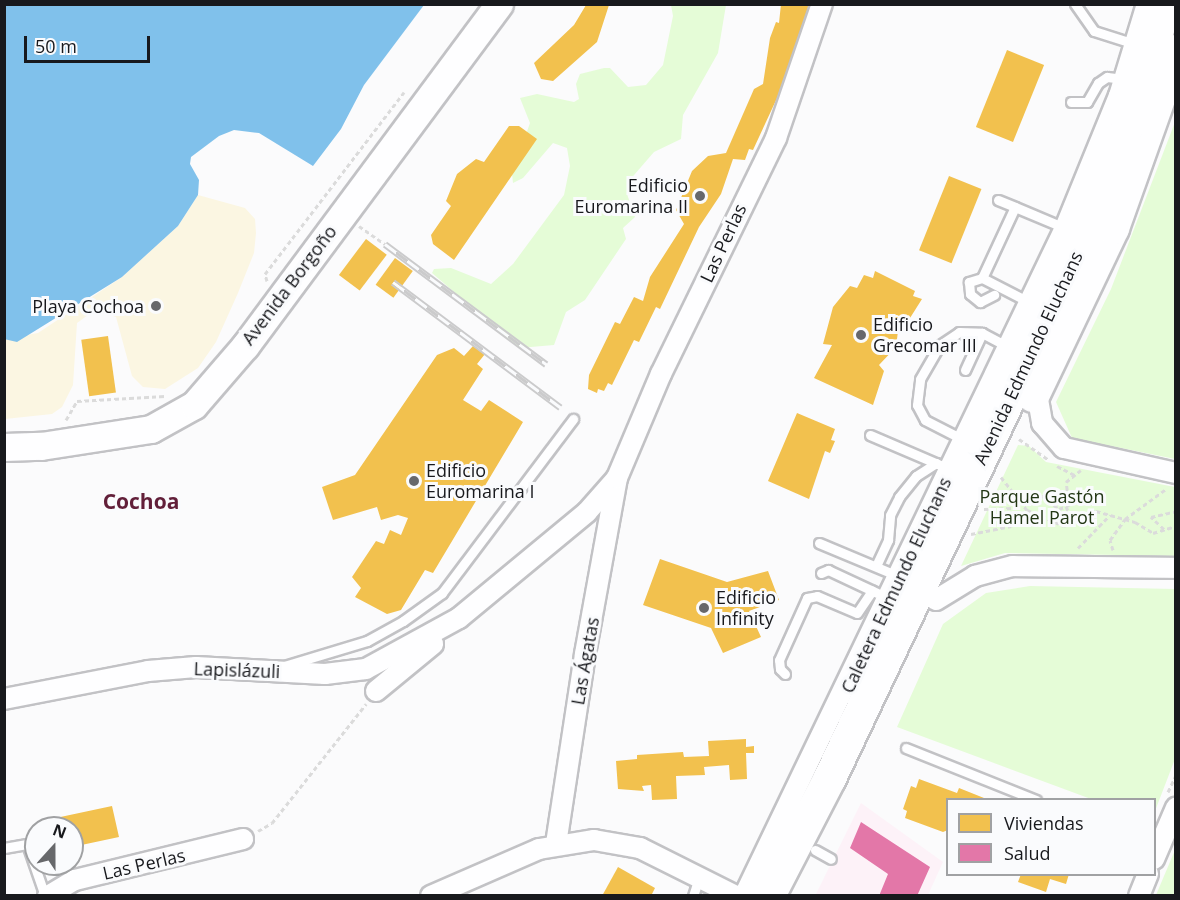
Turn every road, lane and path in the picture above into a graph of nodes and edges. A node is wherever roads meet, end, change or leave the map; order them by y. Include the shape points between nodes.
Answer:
1 (499, 4) edge
2 (822, 4) edge
3 (1075, 4) edge
4 (1147, 4) edge
5 (1166, 4) edge
6 (1135, 44) junction
7 (1176, 51) edge
8 (1124, 79) junction
9 (1162, 93) junction
10 (1071, 102) dead end
11 (1127, 128) junction
12 (1100, 147) junction
13 (998, 200) dead end
14 (1015, 207) junction
15 (342, 214) junction
16 (1065, 228) junction
17 (385, 244) dead end
18 (982, 278) junction
19 (994, 295) dead end
20 (1029, 302) junction
21 (982, 333) junction
22 (1008, 347) junction
23 (964, 370) dead end
24 (1036, 388) junction
25 (172, 399) dead end
26 (573, 419) dead end
27 (54, 423) dead end
28 (870, 435) dead end
29 (965, 440) junction
30 (4, 447) edge
31 (1085, 456) junction
32 (1001, 477) dead end
33 (617, 478) junction
34 (1173, 479) edge
35 (964, 493) junction
36 (1020, 501) junction
37 (1066, 506) junction
38 (1027, 510) junction
39 (1176, 511) edge
40 (1110, 515) junction
41 (1125, 519) junction
42 (1072, 522) junction
43 (1176, 526) edge
44 (1165, 529) junction
45 (819, 543) dead end
46 (1069, 565) junction
47 (876, 566) junction
48 (1116, 566) junction
49 (1176, 568) edge
50 (821, 573) dead end
51 (900, 577) junction
52 (881, 595) junction
53 (936, 600) junction
54 (459, 618) junction
55 (270, 670) junction
56 (785, 674) dead end
57 (376, 691) joint
58 (4, 699) edge
59 (906, 748) dead end
60 (1031, 798) edge
61 (1176, 808) edge
62 (243, 839) joint
63 (556, 844) junction
64 (4, 848) edge
65 (1156, 853) edge
66 (699, 876) junction
67 (1147, 876) edge
68 (46, 896) edge
69 (430, 896) edge
70 (693, 896) edge
71 (736, 896) edge
72 (744, 896) edge
73 (769, 896) edge
74 (792, 896) edge
75 (1139, 896) edge

1 - 15 main road, Avenida Borgoño
2 - 33 street, Las Perlas via 776,138 666,363
3 - 6 lane via 1086,24 1104,37
4 - 6 street, Caletera Edmundo Eluchans
5 - 11 main road, Avenida Edmundo Eluchans
6 - 8 street, Caletera Edmundo Eluchans
7 - 9 main road, Avenida Edmundo Eluchans
8 - 10 lane via 1107,77 1098,83 1086,102
8 - 12 street, Caletera Edmundo Eluchans
9 - 11 main road
9 - 24 main road, Avenida Edmundo Eluchans via 1109,238
11 - 12 main road
11 - 35 main road, Avenida Edmundo Eluchans via 1082,245
12 - 16 street, Caletera Edmundo Eluchans
13 - 14 lane
14 - 16 lane
14 - 18 lane
15 - 17 path
15 - 30 main road, Avenida Borgoño via 245,346 182,415 152,429 41,446
16 - 20 street, Caletera Edmundo Eluchans
18 - 19 lane via 969,282 969,294 980,302
18 - 20 lane
20 - 22 street, Caletera Edmundo Eluchans
21 - 22 lane
21 - 23 lane
21 - 29 lane via 966,330 945,339 917,387 917,405 924,420
22 - 29 street, Caletera Edmundo Eluchans
24 - 31 street via 1038,412 1048,433 1064,448
24 - 35 main road, Avenida Edmundo Eluchans
25 - 27 path via 164,396 77,401 66,422
26 - 55 lane via 442,593 404,621 367,641
28 - 35 lane
29 - 35 street, Caletera Edmundo Eluchans
31 - 34 street
31 - 37 path via 1083,468 1066,482 1070,505
32 - 36 path
33 - 54 street, Lapislázuli via 587,512
33 - 63 street, Las Ágatas
34 - 41 path
35 - 36 path via 1014,508
35 - 38 path via 1011,526
35 - 47 lane via 916,476 898,497 890,515 888,540
35 - 51 street, Caletera Edmundo Eluchans
35 - 53 main road, Avenida Edmundo Eluchans
35 - 73 main road, Avenida Edmundo Eluchans via 835,768
36 - 37 path via 1036,490 1059,509
36 - 38 path
37 - 42 path
38 - 42 path via 1064,526
39 - 44 path via 1151,517
40 - 41 path
40 - 42 path via 1096,511
40 - 46 path via 1081,541
41 - 44 path via 1153,533
41 - 48 path via 1110,540
43 - 44 path
45 - 47 lane
46 - 48 street
46 - 53 street via 1029,564 994,570 961,583
47 - 51 lane
48 - 49 street
50 - 52 lane via 828,570
51 - 52 street, Caletera Edmundo Eluchans
52 - 56 lane via 857,613 817,596 807,598 779,660
52 - 72 street, Caletera Edmundo Eluchans
53 - 74 main road, Avenida Edmundo Eluchans via 823,854
54 - 55 street, Lapislázuli via 366,669 325,674
54 - 57 street, Lapislázuli
55 - 58 street, Lapislázuli via 196,667 148,671
57 - 62 path via 272,823
59 - 60 lane
61 - 65 street
62 - 68 street, Las Perlas via 75,880
63 - 66 street via 594,840 627,844
63 - 69 street
64 - 68 lane via 27,844
66 - 70 lane
66 - 71 street
67 - 75 street

